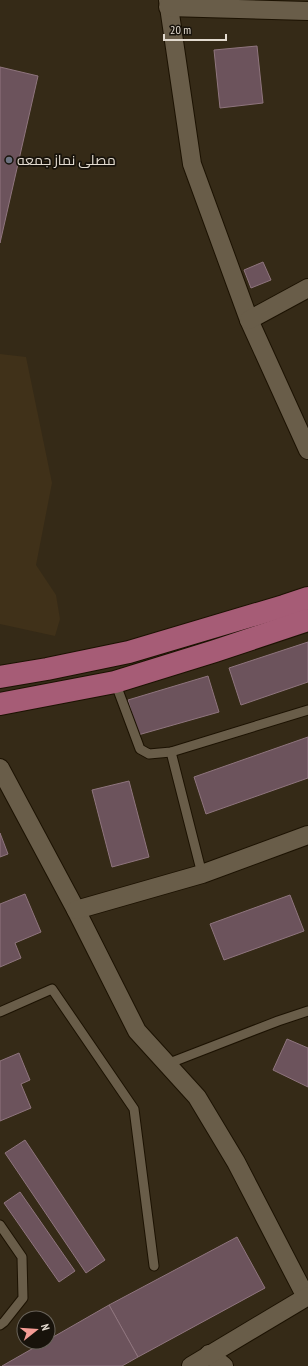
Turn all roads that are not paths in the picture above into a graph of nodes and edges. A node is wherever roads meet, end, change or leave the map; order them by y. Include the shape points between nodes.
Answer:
1 (168, 3) edge
2 (308, 11) edge
3 (308, 288) edge
4 (249, 320) junction
5 (304, 432) edge
6 (308, 450) edge
7 (308, 598) edge
8 (308, 620) edge
9 (0, 676) edge
10 (115, 682) junction
11 (0, 704) edge
12 (308, 710) edge
13 (171, 752) junction
14 (0, 768) edge
15 (308, 835) edge
16 (202, 874) junction
17 (76, 910) junction
18 (308, 1011) edge
19 (0, 1012) edge
20 (166, 1064) junction
21 (0, 1225) edge
22 (154, 1266) dead end
23 (307, 1296) edge
24 (0, 1325) edge
25 (209, 1354) junction
26 (192, 1366) edge
27 (224, 1366) edge

1 - 2 street
1 - 4 street via 192,164
3 - 4 street
4 - 5 street
5 - 6 street
7 - 9 main road via 129,652
8 - 10 main road
10 - 11 main road
10 - 13 lane via 140,749 149,754
12 - 13 lane
13 - 16 lane
14 - 17 street
15 - 16 street
16 - 17 street
17 - 20 street via 137,1031
18 - 20 lane
19 - 22 lane via 52,988 134,1109
20 - 23 street via 197,1097 236,1162
21 - 24 lane via 22,1257 22,1298
23 - 25 street
25 - 26 street
25 - 27 street

